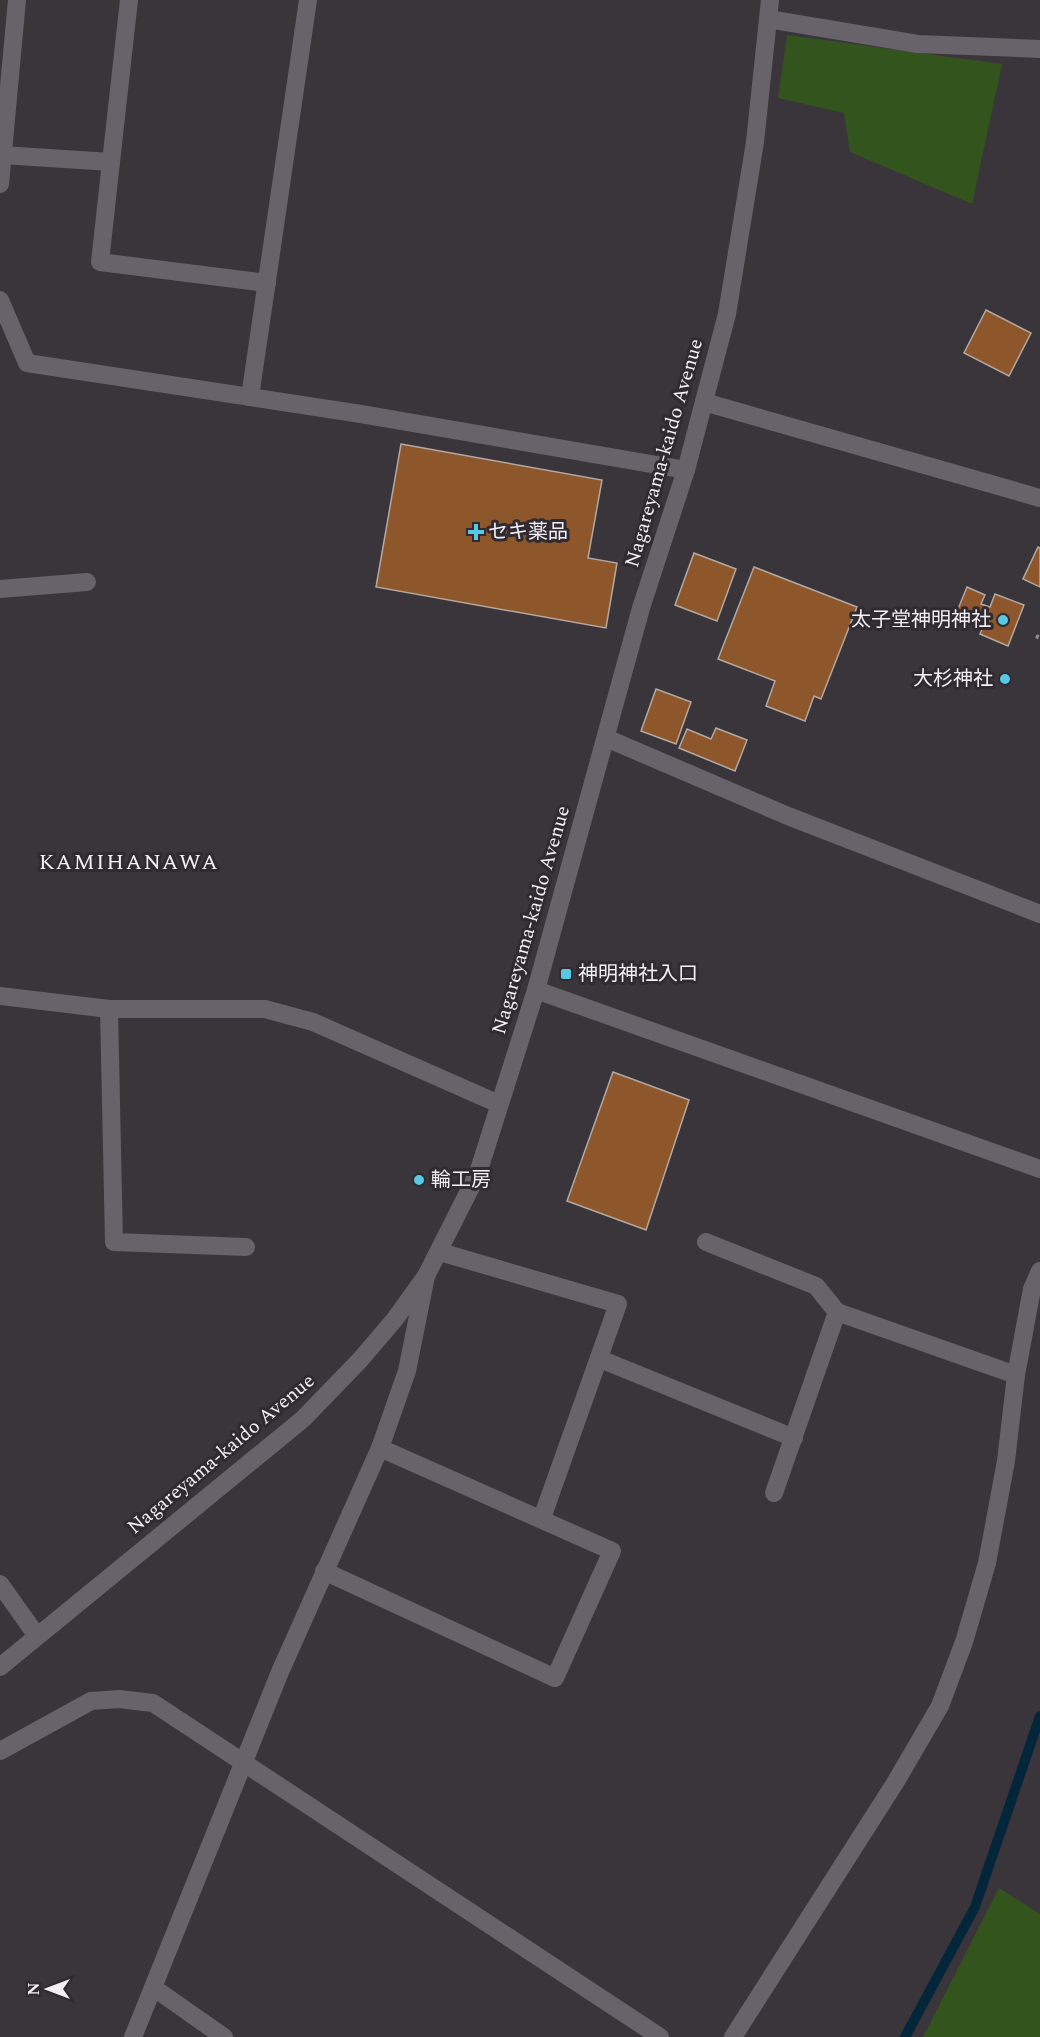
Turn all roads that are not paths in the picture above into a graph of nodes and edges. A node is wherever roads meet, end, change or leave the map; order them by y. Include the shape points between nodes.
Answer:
1 (17, 0) edge
2 (129, 0) edge
3 (308, 0) edge
4 (770, 0) edge
5 (768, 19) junction
6 (1040, 49) edge
7 (2, 155) junction
8 (111, 162) junction
9 (0, 184) edge
10 (267, 283) junction
11 (0, 300) edge
12 (250, 397) junction
13 (704, 402) junction
14 (686, 470) junction
15 (1040, 498) edge
16 (87, 582) dead end
17 (0, 589) edge
18 (606, 738) junction
19 (1040, 914) edge
20 (536, 990) junction
21 (0, 996) edge
22 (109, 1009) junction
23 (500, 1104) junction
24 (1040, 1169) edge
25 (706, 1242) dead end
26 (246, 1247) dead end
27 (440, 1252) junction
28 (1040, 1271) edge
29 (426, 1276) junction
30 (837, 1312) junction
31 (600, 1359) junction
32 (1016, 1375) junction
33 (794, 1438) junction
34 (380, 1448) junction
35 (774, 1493) dead end
36 (542, 1518) junction
37 (324, 1571) junction
38 (0, 1584) edge
39 (37, 1636) junction
40 (0, 1667) edge
41 (0, 1751) edge
42 (243, 1761) junction
43 (154, 1988) junction
44 (133, 2037) edge
45 (224, 2037) edge
46 (660, 2037) edge
47 (733, 2037) edge

1 - 7 street
2 - 8 street
3 - 10 street
4 - 5 street, Nagareyama-kaido Avenue
5 - 6 street via 918,44
5 - 13 street, Nagareyama-kaido Avenue via 741,237 727,314
7 - 8 street
7 - 9 street
8 - 10 street via 100,262
10 - 12 street
11 - 12 street via 27,363
12 - 14 street
13 - 14 street, Nagareyama-kaido Avenue
13 - 15 street
14 - 18 street, Nagareyama-kaido Avenue via 641,608
16 - 17 street
18 - 19 street via 788,816
18 - 20 street, Nagareyama-kaido Avenue
20 - 23 street, Nagareyama-kaido Avenue
20 - 24 street
21 - 22 street
22 - 23 street via 265,1009 313,1022
22 - 26 street via 114,1242
23 - 27 street, Nagareyama-kaido Avenue via 478,1173
25 - 30 street via 816,1286
27 - 29 street, Nagareyama-kaido Avenue
27 - 31 street via 618,1304
28 - 32 street via 1032,1290
29 - 34 street via 407,1371
29 - 39 street, Nagareyama-kaido Avenue via 360,1360 303,1419
30 - 32 street
30 - 33 street
31 - 33 street
31 - 36 street
32 - 47 street via 1006,1461 987,1563 940,1706
33 - 35 street
34 - 36 street
34 - 37 street
36 - 37 street via 612,1551 555,1678
37 - 42 street
38 - 39 street
39 - 40 street, Nagareyama-kaido Avenue
41 - 42 street via 91,1701 119,1699 153,1703
42 - 43 street
42 - 46 street
43 - 44 street
43 - 45 street

